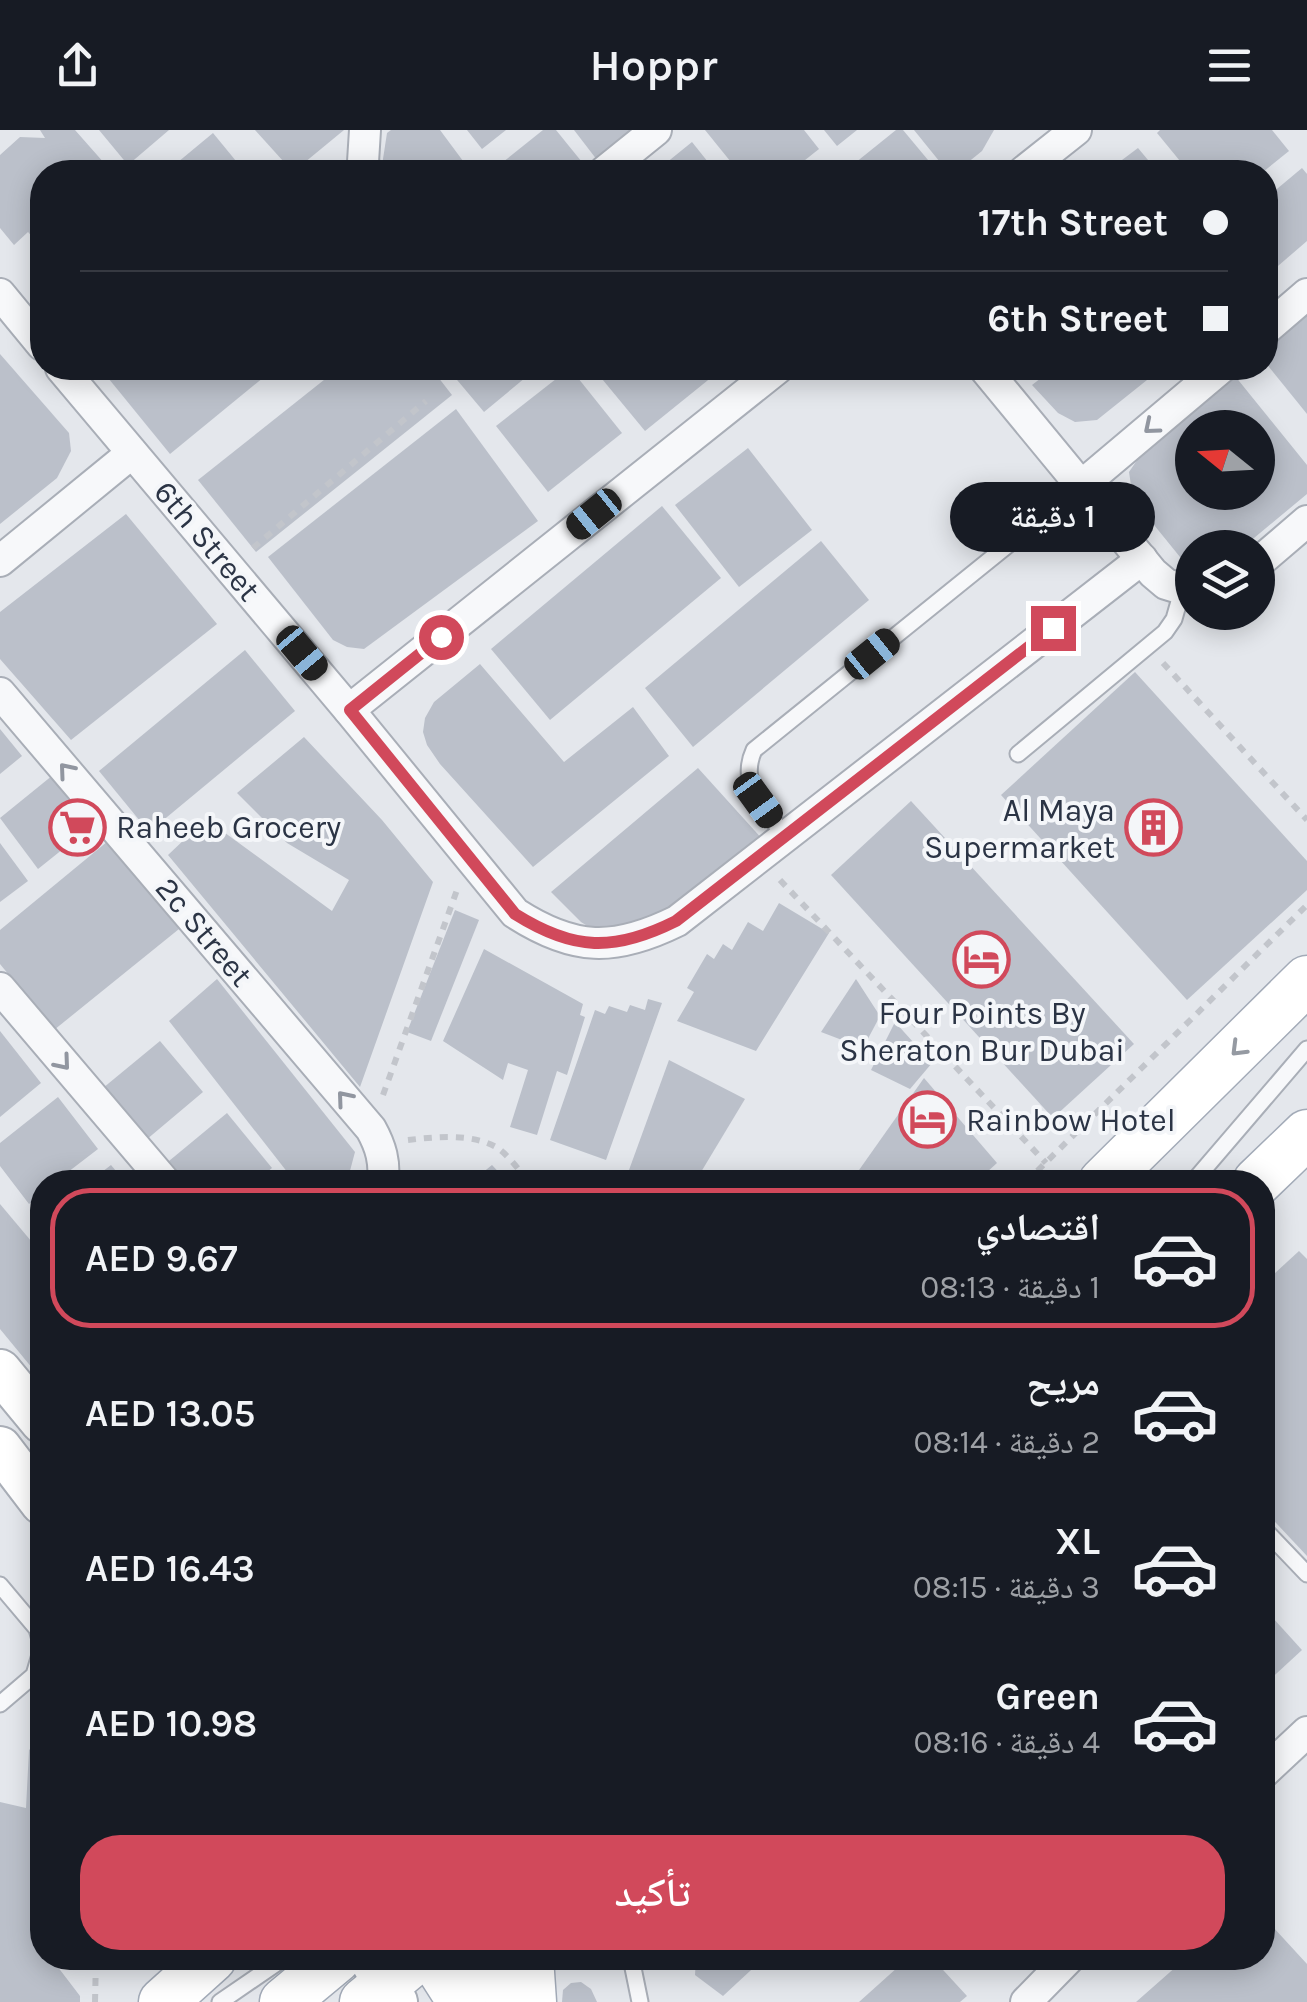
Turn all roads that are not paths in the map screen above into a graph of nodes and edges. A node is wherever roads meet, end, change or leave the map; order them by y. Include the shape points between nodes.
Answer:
1 (365, 130) edge
2 (656, 130) edge
3 (1076, 130) edge
4 (362, 160) edge
5 (619, 160) edge
6 (1037, 160) edge
7 (1307, 294) edge
8 (5, 309) edge
9 (1278, 319) edge
10 (30, 333) edge
11 (71, 380) edge
12 (763, 380) edge
13 (994, 380) edge
14 (1207, 380) edge
15 (132, 452) junction
16 (1082, 486) junction
17 (1307, 521) edge
18 (1275, 548) edge
19 (1142, 559) junction
20 (0, 561) edge
21 (1175, 587) edge
22 (1175, 617) edge
23 (0, 692) edge
24 (350, 710) junction
25 (1018, 754) dead end
26 (785, 836) junction
27 (1307, 980) edge
28 (0, 988) edge
29 (1307, 1049) edge
30 (1307, 1134) edge
31 (156, 1170) edge
32 (384, 1170) edge
33 (1114, 1170) edge
34 (1203, 1170) edge
35 (1269, 1170) edge
36 (0, 1371) edge
37 (30, 1407) edge
38 (2, 1453) edge
39 (30, 1488) edge
40 (1275, 1541) edge
41 (1307, 1574) edge
42 (0, 1585) edge
43 (30, 1622) edge
44 (30, 1678) edge
45 (0, 1704) edge
46 (1307, 1732) edge
47 (1275, 1763) edge
48 (199, 1970) edge
49 (267, 1970) edge
50 (323, 1970) edge
51 (442, 1970) edge
52 (492, 1970) edge
53 (530, 1970) edge
54 (634, 1970) edge
55 (1058, 1970) edge
56 (1034, 1993) edge
57 (163, 2002) edge
58 (220, 2002) edge
59 (284, 2002) edge
60 (462, 2002) edge
61 (510, 2002) edge
62 (532, 2002) edge
63 (640, 2002) edge

1 - 4 street
2 - 5 street
3 - 6 street
7 - 9 street
8 - 10 street
11 - 15 street, 6th Street
12 - 24 street
13 - 16 street
14 -> 16 street
15 - 20 street
15 - 24 street, 6th Street
16 - 19 street
16 - 26 lane via 754,750 748,780
17 - 18 street
19 - 21 street
19 - 26 street, 6th Street
22 - 25 lane
32 -> 23 street, 2c Street via 376,1138
24 - 26 street, 6th Street via 515,914 577,943 612,944 676,921
27 -> 33 main road
28 -> 31 street
29 - 34 lane
30 - 35 main road
36 - 37 main road
38 - 39 main road
40 - 41 lane
42 - 43 lane
44 - 45 lane
46 - 47 street
48 - 57 main road
49 - 58 lane
50 - 59 main road
51 - 60 main road
52 - 61 main road
53 - 62 main road
54 - 63 lane
55 - 56 street

